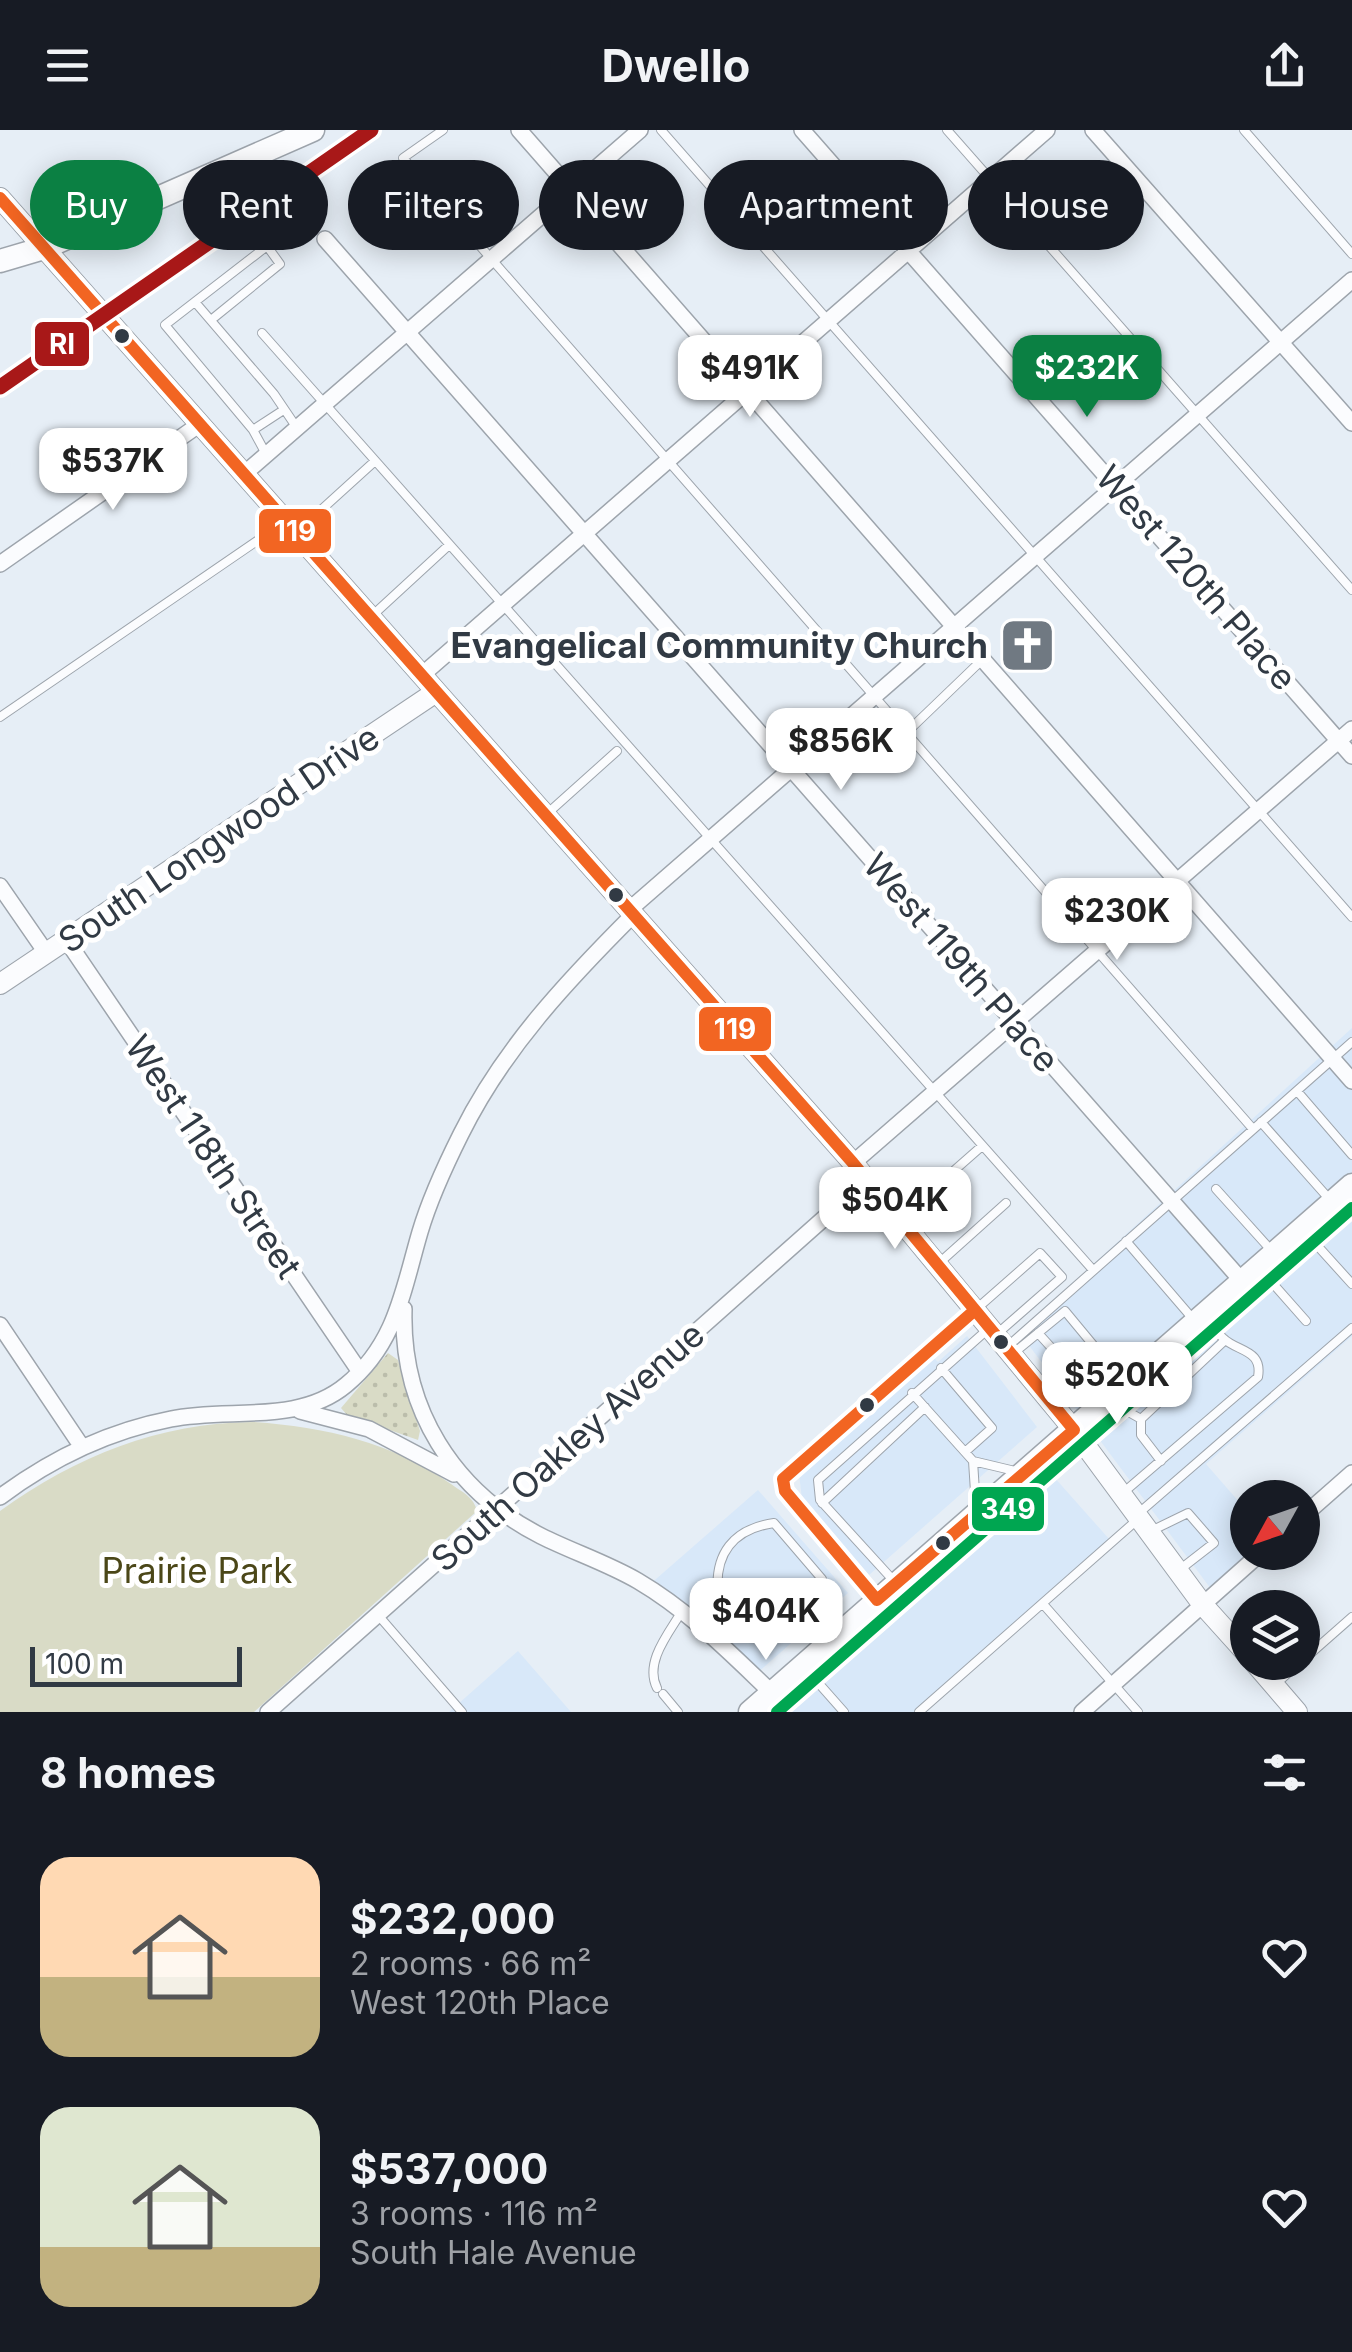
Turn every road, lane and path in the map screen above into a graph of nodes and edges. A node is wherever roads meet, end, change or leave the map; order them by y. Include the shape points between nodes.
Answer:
1 (314, 130) edge
2 (443, 130) edge
3 (519, 130) edge
4 (640, 130) edge
5 (661, 130) edge
6 (802, 130) edge
7 (947, 130) edge
8 (1047, 130) edge
9 (1093, 130) edge
10 (1244, 130) edge
11 (545, 160) edge
12 (606, 160) edge
13 (973, 160) edge
14 (1012, 160) edge
15 (163, 196) edge
16 (0, 198) edge
17 (968, 198) edge
18 (539, 218) edge
19 (30, 232) edge
20 (328, 242) edge
21 (37, 250) edge
22 (46, 250) edge
23 (624, 250) edge
24 (1053, 250) edge
25 (908, 251) junction
26 (1352, 254) edge
27 (492, 260) junction
28 (0, 261) edge
29 (1352, 280) edge
30 (195, 302) junction
31 (211, 320) junction
32 (829, 321) junction
33 (262, 333) dead end
34 (407, 334) junction
35 (1280, 342) junction
36 (748, 392) junction
37 (325, 404) junction
38 (282, 412) junction
39 (1198, 414) junction
40 (200, 424) junction
41 (1352, 424) edge
42 (297, 428) junction
43 (253, 430) junction
44 (266, 454) junction
45 (376, 461) junction
46 (668, 461) junction
47 (244, 474) junction
48 (1115, 486) junction
49 (290, 527) junction
50 (583, 534) junction
51 (449, 545) junction
52 (1035, 556) junction
53 (0, 564) edge
54 (1352, 590) edge
55 (502, 606) junction
56 (370, 618) junction
57 (954, 627) junction
58 (983, 660) junction
59 (422, 676) junction
60 (436, 692) junction
61 (874, 697) junction
62 (0, 717) edge
63 (1352, 729) edge
64 (906, 733) junction
65 (1338, 740) junction
66 (616, 751) dead end
67 (1352, 756) edge
68 (790, 770) junction
69 (1258, 810) junction
70 (545, 815) junction
71 (708, 841) junction
72 (1177, 881) junction
73 (0, 886) edge
74 (631, 913) junction
75 (1352, 917) edge
76 (67, 941) junction
77 (1096, 951) junction
78 (47, 954) junction
79 (0, 984) edge
80 (1014, 1023) junction
81 (1352, 1042) edge
82 (1345, 1067) edge
83 (1297, 1090) junction
84 (934, 1092) junction
85 (1261, 1122) junction
86 (1253, 1130) junction
87 (982, 1146) junction
88 (1352, 1156) edge
89 (852, 1163) junction
90 (867, 1180) junction
91 (1352, 1185) edge
92 (1216, 1190) dead end
93 (1171, 1202) junction
94 (1332, 1202) junction
95 (1006, 1203) dead end
96 (899, 1219) junction
97 (1302, 1229) junction
98 (1126, 1241) junction
99 (938, 1264) junction
100 (1258, 1267) junction
101 (1093, 1270) junction
102 (1352, 1284) edge
103 (404, 1295) junction
104 (976, 1310) junction
105 (1200, 1319) junction
106 (1306, 1322) dead end
107 (0, 1325) edge
108 (1352, 1328) edge
109 (1038, 1333) junction
110 (1002, 1340) junction
111 (1224, 1340) junction
112 (1097, 1349) junction
113 (941, 1368) junction
114 (360, 1372) junction
115 (1120, 1390) junction
116 (912, 1392) junction
117 (925, 1407) junction
118 (296, 1410) junction
119 (1141, 1419) junction
120 (1074, 1430) junction
121 (82, 1447) junction
122 (965, 1452) junction
123 (1160, 1460) junction
124 (974, 1461) junction
125 (1024, 1473) junction
126 (1352, 1473) edge
127 (463, 1480) junction
128 (1121, 1495) junction
129 (0, 1497) edge
130 (1320, 1501) edge
131 (822, 1502) junction
132 (498, 1509) junction
133 (976, 1514) junction
134 (1142, 1522) junction
135 (1242, 1570) edge
136 (1178, 1571) junction
137 (896, 1584) junction
138 (718, 1595) junction
139 (877, 1600) junction
140 (1042, 1604) junction
141 (1203, 1605) junction
142 (378, 1615) junction
143 (688, 1616) junction
144 (1352, 1618) edge
145 (1230, 1635) edge
146 (1320, 1646) edge
147 (802, 1666) junction
148 (1270, 1680) edge
149 (1280, 1680) edge
150 (1113, 1684) junction
151 (1274, 1685) junction
152 (772, 1693) junction
153 (837, 1704) junction
154 (268, 1712) edge
155 (462, 1712) edge
156 (678, 1712) edge
157 (750, 1712) edge
158 (828, 1712) edge
159 (844, 1712) edge
160 (919, 1712) edge
161 (1082, 1712) edge
162 (1138, 1712) edge
163 (1297, 1712) edge

1 - 15 main road
2 - 27 lane via 403,158
3 - 11 street
4 - 12 street
5 - 32 lane
6 - 25 street, West 120th Place
7 - 13 lane
8 - 14 street
9 - 35 street
10 - 26 lane
16 - 19 street
17 - 25 street
18 - 27 street
20 - 34 street, West 119th Place
21 - 28 main road
22 - 40 street
23 - 36 street
24 - 39 lane
25 - 32 street
25 - 48 street, West 120th Place
27 - 34 street
27 - 46 lane
29 - 35 street
30 - 31 lane
30 - 31 lane via 268,246 280,264
30 - 43 lane via 165,326
31 - 38 lane
32 - 36 street
32 - 52 lane
33 - 37 lane
34 - 37 street
34 - 50 street, West 119th Place
35 - 39 street
35 - 41 street
36 - 46 street
36 - 57 street
37 - 42 street
37 - 45 lane
38 - 42 lane
38 - 43 lane
39 - 48 street
39 - 54 lane
40 - 47 street
40 - 53 street
42 - 44 street
43 - 44 lane
44 - 47 street
45 - 49 lane
45 - 51 lane
46 - 50 street
46 - 61 lane
47 - 49 street
48 - 52 street
48 - 65 street, West 120th Place
49 - 56 street
49 - 62 lane
50 - 55 street
50 - 68 street, West 119th Place
51 - 55 lane
51 - 56 lane
52 - 57 street
52 - 69 lane
55 - 59 street
55 - 71 lane
56 - 59 street
57 - 58 street
57 - 61 street
58 - 64 lane
58 - 72 street
59 - 60 street
60 - 70 street
60 - 76 street, South Longwood Drive
61 - 64 lane
61 - 68 street
63 - 65 street
64 - 77 lane
65 - 67 street, West 120th Place
65 - 69 street
66 - 70 lane
68 - 71 street
68 - 80 street, West 119th Place
69 - 72 street
69 - 75 lane
70 - 74 street
71 - 74 street
71 - 84 lane
72 - 77 street
72 - 82 street
73 - 78 street
74 - 89 street
74 - 103 street via 547,1006 480,1098 432,1198
76 - 78 street, South Longwood Drive
76 - 114 street, West 118th Street
77 - 80 street
77 - 86 lane
78 - 79 street, South Longwood Drive
80 - 84 street
80 - 93 street, West 119th Place
81 - 82 lane
82 - 83 lane
83 - 85 lane
83 - 88 lane
84 - 87 lane
84 - 89 street
85 - 86 lane
85 - 94 lane
86 - 93 lane
87 - 96 lane
87 - 101 lane
89 - 90 street
90 - 96 street
90 - 132 street, South Oakley Avenue
91 - 94 main road
92 - 100 lane
93 - 98 lane
93 - 100 street, West 119th Place
94 - 97 main road
95 - 99 lane
96 - 99 street
97 - 100 main road
97 - 102 lane
98 - 101 lane
98 - 105 lane
99 - 104 street
100 - 105 main road
100 - 106 lane
101 - 110 lane
103 - 114 street via 386,1340
103 - 127 street via 406,1357 417,1402
104 - 110 street
104 - 110 lane via 1040,1252 1062,1277
104 - 139 lane via 783,1479 785,1491
105 - 111 lane
105 - 115 main road
107 - 121 street
108 - 134 lane
109 - 110 lane
109 - 112 lane via 1067,1365
109 - 112 lane via 1065,1310
110 - 113 lane
110 - 120 street
111 - 119 lane
111 - 123 lane via 1246,1348 1258,1377
112 - 115 lane
113 - 116 lane
113 - 122 lane via 992,1428
114 - 118 street via 332,1396
115 - 119 lane via 1125,1410
115 - 120 main road
116 - 117 lane
116 - 131 lane via 828,1467 818,1480
117 - 122 lane
117 - 131 lane
118 - 121 street via 205,1412
118 - 127 street via 370,1428
119 - 123 lane via 1142,1435
120 - 125 main road
120 - 128 street
121 - 129 street
122 - 124 lane
123 - 128 lane
124 - 125 lane
124 - 133 lane
125 - 133 main road
126 - 130 street
127 - 132 street
128 - 134 street
131 - 137 lane
132 - 142 street, South Oakley Avenue
132 - 143 street via 638,1581
133 - 137 main road
134 - 136 street
134 - 136 lane via 1188,1513 1214,1543
134 - 140 lane
135 - 141 street
136 - 141 street
137 - 139 main road
138 - 138 lane via 758,1631 771,1632 820,1601 822,1579 774,1523 750,1526 721,1554
138 - 143 lane
139 - 147 main road
140 - 150 lane
140 - 160 lane
141 - 145 street
141 - 150 street
142 - 154 street, South Oakley Avenue
142 - 155 lane
143 - 152 street
143 - 156 lane via 652,1671
144 - 146 lane
147 - 152 main road
147 - 153 lane
148 - 151 street
149 - 151 lane
150 - 161 street
150 - 162 lane
151 - 163 street
152 - 157 main road
153 - 158 lane
153 - 159 lane

